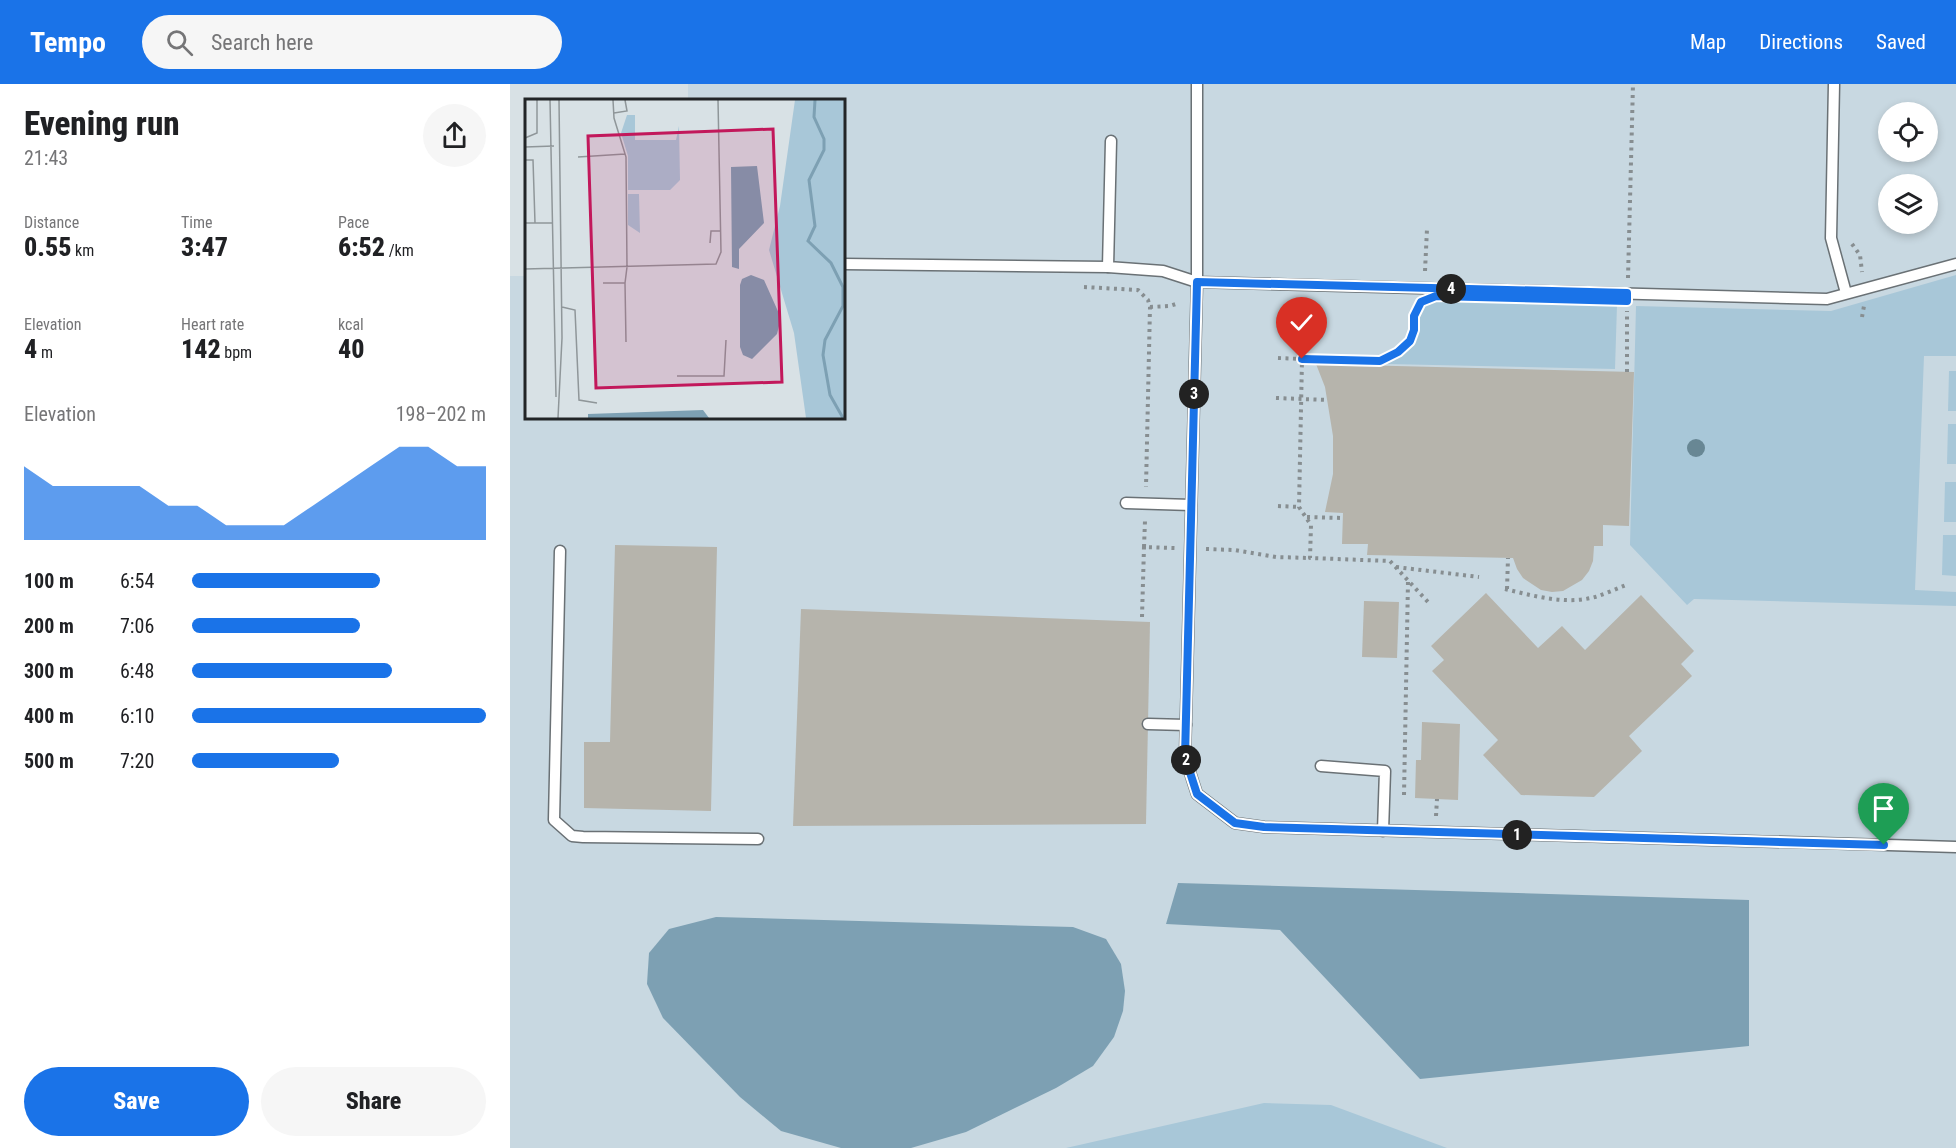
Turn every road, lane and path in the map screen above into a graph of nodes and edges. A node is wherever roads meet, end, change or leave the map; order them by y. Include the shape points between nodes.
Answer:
1 (1197, 84) edge
2 (1633, 84) edge
3 (1834, 84) edge
4 (1111, 141) dead end
5 (1426, 229) dead end
6 (1849, 240) dead end
7 (844, 264) edge
8 (1956, 264) edge
9 (1108, 267) junction
10 (1197, 282) junction
11 (1084, 287) dead end
12 (1424, 288) junction
13 (1864, 289) junction
14 (1627, 293) junction
15 (1846, 293) junction
16 (1421, 302) dead end
17 (1278, 358) dead end
18 (1302, 359) junction
19 (1627, 372) dead end
20 (1276, 398) dead end
21 (1301, 399) junction
22 (1328, 400) dead end
23 (1126, 503) dead end
24 (1146, 503) junction
25 (1191, 505) junction
26 (1278, 506) dead end
27 (1299, 507) junction
28 (1306, 517) junction
29 (1342, 518) dead end
30 (1144, 548) dead end
31 (560, 551) dead end
32 (1508, 558) dead end
33 (1396, 567) junction
34 (1479, 577) dead end
35 (1408, 581) junction
36 (1626, 585) dead end
37 (1428, 602) dead end
38 (1148, 724) dead end
39 (1186, 725) junction
40 (1321, 766) dead end
41 (1404, 795) dead end
42 (1437, 799) dead end
43 (1436, 818) dead end
44 (1383, 831) junction
45 (758, 838) dead end
46 (1956, 847) edge

1 - 10 lane
2 - 14 path
3 - 15 lane via 1831,238
4 - 9 lane
5 - 12 path
6 - 13 path via 1860,255
7 - 9 lane
8 - 13 lane
9 - 10 lane via 1163,271
10 - 12 lane
10 - 25 lane
11 - 24 path via 1138,290 1148,300
12 - 14 lane
13 - 15 lane
14 - 15 lane via 1827,299
14 - 19 path
16 - 18 path via 1410,341 1380,361
17 - 18 path
18 - 21 path
20 - 21 path
21 - 22 path
21 - 27 path
23 - 24 lane
24 - 25 lane
24 - 30 path
25 - 39 lane
26 - 27 path
27 - 28 path
28 - 29 path
28 - 33 path via 1311,525 1310,558 1390,561
31 - 45 lane via 554,820 572,836 583,837
32 - 36 path via 1506,589 1537,597 1593,598
33 - 34 path
33 - 35 path
35 - 37 path
35 - 41 path
38 - 39 lane
39 - 44 lane via 1185,757 1197,794 1235,823
40 - 44 lane via 1385,771
42 - 43 path
44 - 46 lane

